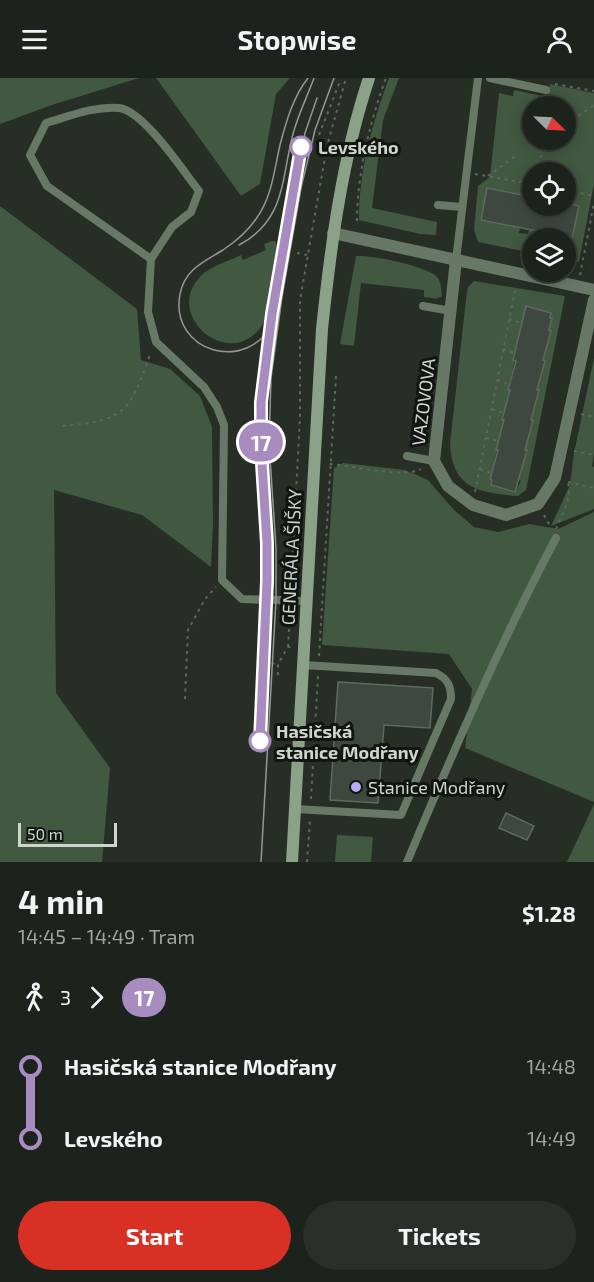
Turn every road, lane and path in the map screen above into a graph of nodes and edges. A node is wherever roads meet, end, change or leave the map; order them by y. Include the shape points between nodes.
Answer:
1 (346, 78) edge
2 (369, 78) edge
3 (386, 78) edge
4 (478, 78) edge
5 (490, 78) edge
6 (343, 85) junction
7 (546, 90) joint
8 (594, 91) edge
9 (594, 105) edge
10 (576, 117) edge
11 (319, 135) dead end
12 (319, 144) dead end
13 (327, 146) junction
14 (517, 155) dead end
15 (467, 172) junction
16 (488, 176) junction
17 (522, 182) edge
18 (576, 192) edge
19 (594, 196) edge
20 (594, 203) edge
21 (438, 205) dead end
22 (462, 207) junction
23 (357, 221) dead end
24 (589, 230) junction
25 (333, 232) junction
26 (594, 232) edge
27 (297, 253) dead end
28 (307, 255) junction
29 (152, 259) junction
30 (456, 260) junction
31 (580, 275) dead end
32 (516, 286) dead end
33 (594, 290) edge
34 (594, 300) edge
35 (423, 306) dead end
36 (451, 311) junction
37 (509, 319) junction
38 (522, 323) dead end
39 (156, 342) junction
40 (503, 349) junction
41 (515, 353) dead end
42 (336, 376) dead end
43 (497, 380) junction
44 (509, 384) dead end
45 (492, 409) junction
46 (504, 412) dead end
47 (581, 414) dead end
48 (594, 417) edge
49 (63, 426) dead end
50 (486, 438) junction
51 (498, 441) dead end
52 (574, 451) dead end
53 (594, 454) edge
54 (407, 456) dead end
55 (433, 460) junction
56 (330, 464) junction
57 (480, 469) junction
58 (492, 472) dead end
59 (555, 478) junction
60 (568, 482) junction
61 (594, 488) edge
62 (475, 494) dead end
63 (538, 504) junction
64 (556, 538) junction
65 (222, 580) junction
66 (290, 600) junction
67 (306, 601) junction
68 (288, 647) dead end
69 (278, 664) dead end
70 (303, 665) junction
71 (318, 666) junction
72 (258, 674) dead end
73 (185, 699) dead end
74 (295, 808) junction
75 (310, 809) junction
76 (292, 862) edge
77 (307, 862) edge
78 (406, 862) edge

1 - 6 path
2 - 25 main road, GENERÁLA ŠIŠKY
3 - 23 path via 363,159
4 - 15 lane, VAZOVOVA
5 - 7 lane
6 - 11 path via 339,84
6 - 13 path
7 - 8 path via 549,83
9 - 10 path
12 - 13 path
13 - 28 path
14 - 16 path
15 - 16 path
15 - 22 lane, VAZOVOVA
16 - 17 path
18 - 19 path
20 - 24 path
21 - 22 lane
22 - 30 lane, VAZOVOVA
24 - 26 path
24 - 31 path
25 - 30 street
25 - 67 main road, GENERÁLA ŠIŠKY via 322,328
27 - 28 path
28 - 66 path via 300,300 300,417
29 - 29 lane via 172,227 191,212 199,191 147,124 122,108 89,110 46,123 30,155 47,186
29 - 39 lane via 148,312
30 - 33 street
30 - 36 street, VAZOVOVA
32 - 37 path
34 - 59 street
35 - 36 lane
36 - 55 street, VAZOVOVA
37 - 38 path
37 - 40 path
39 - 49 path via 134,394 121,411 93,423
39 - 65 lane via 204,387 224,425
40 - 41 path
40 - 43 path
42 - 56 path
43 - 44 path
43 - 45 path
45 - 46 path
45 - 50 path
47 - 48 path
50 - 51 path
50 - 57 path
52 - 53 path
54 - 55 lane
55 - 56 path via 419,471 401,473
55 - 63 street, VAZOVOVA via 448,486 473,505 506,515
56 - 71 path
57 - 58 path
57 - 62 path
59 - 60 path
59 - 63 street
60 - 61 path
60 - 64 path via 566,509 556,527
63 - 64 path
64 - 78 lane via 459,736
65 - 66 lane via 242,599
65 - 73 path via 205,599 188,630
66 - 67 lane
66 - 68 path
67 - 70 main road, GENERÁLA ŠIŠKY
69 - 72 path via 259,663
70 - 71 lane
70 - 74 main road, GENERÁLA ŠIŠKY
71 - 75 path
71 - 75 lane via 436,673 445,677 451,687 451,699 401,815
74 - 75 lane
74 - 76 main road, GENERÁLA ŠIŠKY
75 - 77 path

